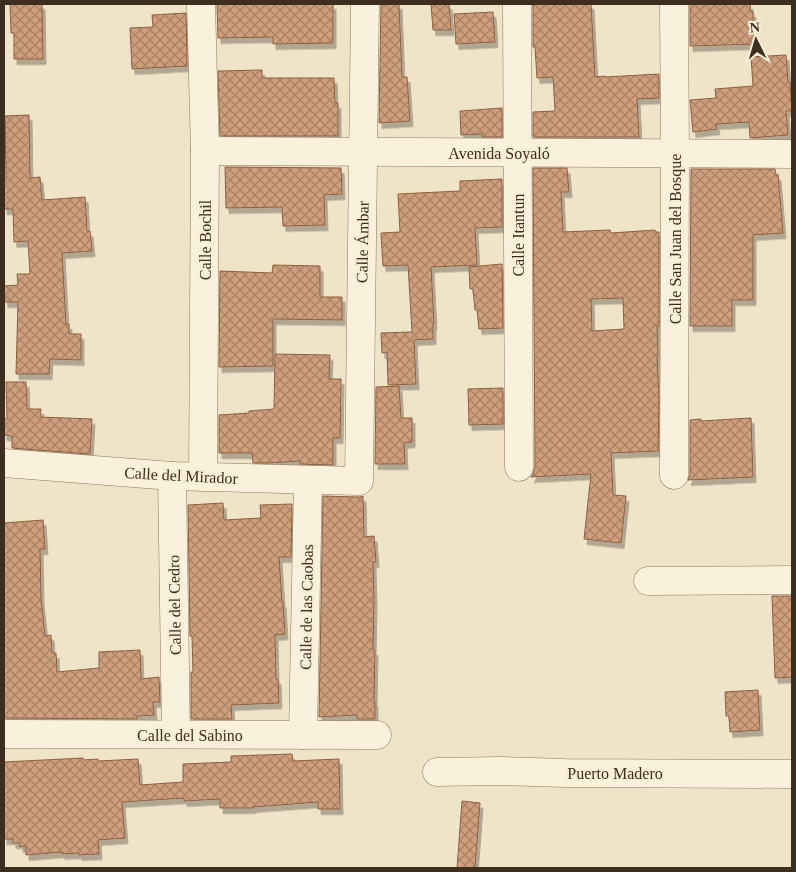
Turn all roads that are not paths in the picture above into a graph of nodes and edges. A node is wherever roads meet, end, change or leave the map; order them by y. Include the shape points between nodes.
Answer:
1 (201, 4) edge
2 (365, 4) edge
3 (517, 4) edge
4 (674, 4) edge
5 (205, 151) junction
6 (363, 153) junction
7 (518, 153) junction
8 (676, 153) junction
9 (792, 154) edge
10 (4, 463) edge
11 (519, 467) dead end
12 (674, 475) dead end
13 (172, 476) junction
14 (203, 477) junction
15 (308, 480) junction
16 (359, 481) joint
17 (792, 580) edge
18 (648, 582) dead end
19 (4, 734) edge
20 (176, 734) junction
21 (377, 734) dead end
22 (303, 735) junction
23 (437, 772) dead end
24 (792, 774) edge

1 - 5 street, Calle Bochil
2 - 6 street, Calle Ámbar
3 - 7 street, Calle Itantun
4 - 8 street, Calle San Juan del Bosque
5 - 6 street, Avenida Soyaló
5 - 14 street, Calle Bochil
6 - 7 street, Avenida Soyaló
6 - 16 street, Calle Ámbar
7 - 8 street, Avenida Soyaló
7 - 11 street, Calle Itantun
8 - 9 street, Avenida Soyaló
8 - 12 street, Calle San Juan del Bosque
10 - 13 street, Calle del Mirador
13 - 14 street, Calle del Mirador
13 - 20 street, Calle del Cedro
14 - 15 street, Calle del Mirador
15 - 16 street, Calle del Mirador
15 - 22 street, Calle de las Caobas
17 - 18 street
19 - 20 street, Calle del Sabino
20 - 22 street, Calle del Sabino
21 - 22 street, Calle del Sabino
23 - 24 street, Puerto Madero

